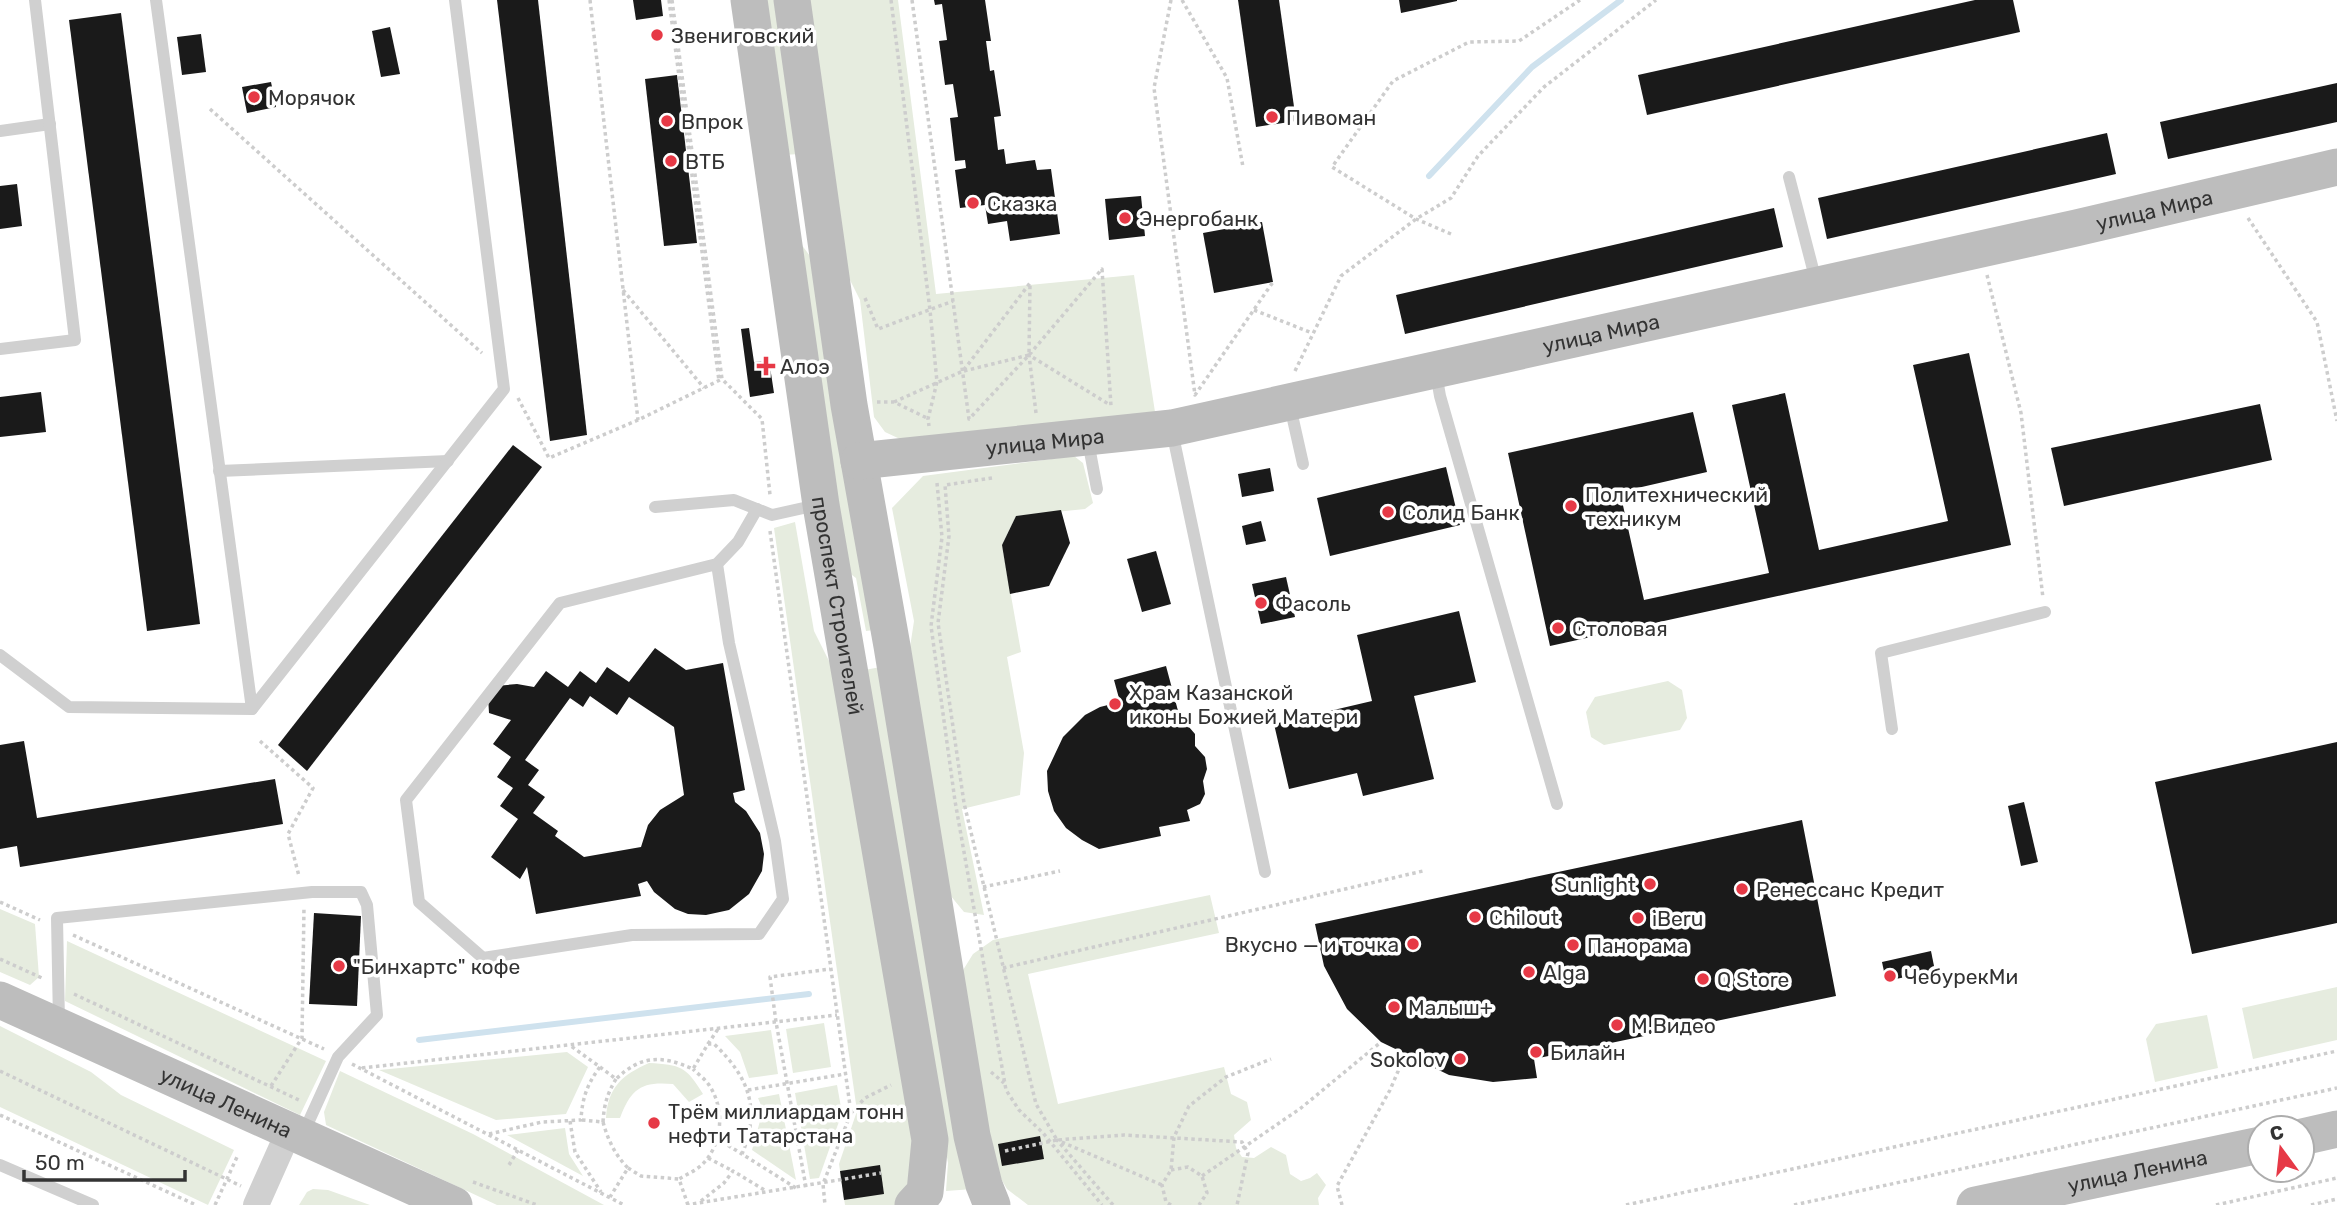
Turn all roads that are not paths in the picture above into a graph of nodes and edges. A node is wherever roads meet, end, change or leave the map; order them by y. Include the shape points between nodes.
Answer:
1 (35, 0) edge
2 (156, 0) edge
3 (455, 0) edge
4 (749, 0) edge
5 (793, 0) edge
6 (50, 124) junction
7 (0, 131) edge
8 (2337, 167) edge
9 (816, 171) junction
10 (774, 175) junction
11 (1789, 177) dead end
12 (1817, 285) junction
13 (0, 349) edge
14 (1436, 369) junction
15 (1289, 402) junction
16 (1093, 422) junction
17 (1172, 428) junction
18 (448, 461) junction
19 (859, 461) junction
20 (1303, 464) dead end
21 (219, 471) junction
22 (1097, 489) dead end
23 (821, 505) junction
24 (655, 507) dead end
25 (757, 509) junction
26 (717, 564) junction
27 (2045, 612) road end
28 (892, 646) junction
29 (847, 654) junction
30 (0, 655) edge
31 (251, 709) junction
32 (1892, 729) dead end
33 (1557, 804) dead end
34 (1265, 872) dead end
35 (0, 999) edge
36 (59, 1026) junction
37 (302, 1125) junction
38 (2337, 1129) edge
39 (2316, 1134) edge
40 (2246, 1148) edge
41 (0, 1165) edge
42 (462, 1193) edge
43 (251, 1197) edge
44 (93, 1205) edge
45 (913, 1205) edge
46 (992, 1205) edge
47 (1975, 1205) edge

1 - 6 lane
2 - 21 lane
3 - 18 lane via 504,389
4 - 10 street, проспект Строителей
5 - 9 street
6 - 7 lane
6 - 13 lane via 75,340
8 - 12 street, улица Мира
9 - 10 street
9 - 19 street
10 - 23 street, проспект Строителей
11 - 12 lane
12 - 14 street, улица Мира
14 - 15 street, улица Мира
14 - 33 lane
15 - 17 street, улица Мира
15 - 20 lane
16 - 17 street, улица Мира
16 - 19 street, улица Мира
16 - 22 lane
17 - 34 lane
18 - 21 lane
18 - 31 lane
19 - 28 street
21 - 31 lane
23 - 25 lane via 772,515
23 - 29 street, проспект Строителей
24 - 25 lane via 734,500
25 - 26 lane via 738,542
26 - 26 lane via 561,603 406,800 419,902 483,958 632,935 759,934 783,899
27 - 32 lane via 1881,653
28 - 29 street
28 - 46 street via 972,1136
29 - 45 street, проспект Строителей via 930,1140 925,1192
30 - 31 lane via 69,708
35 - 36 street, улица Ленина
36 - 37 street, улица Ленина
36 - 37 lane via 57,918 312,892 360,892 367,905 377,1015 338,1057
37 - 42 street, улица Ленина
37 - 43 street
38 - 39 street
40 - 47 street, улица Ленина
41 - 44 lane

